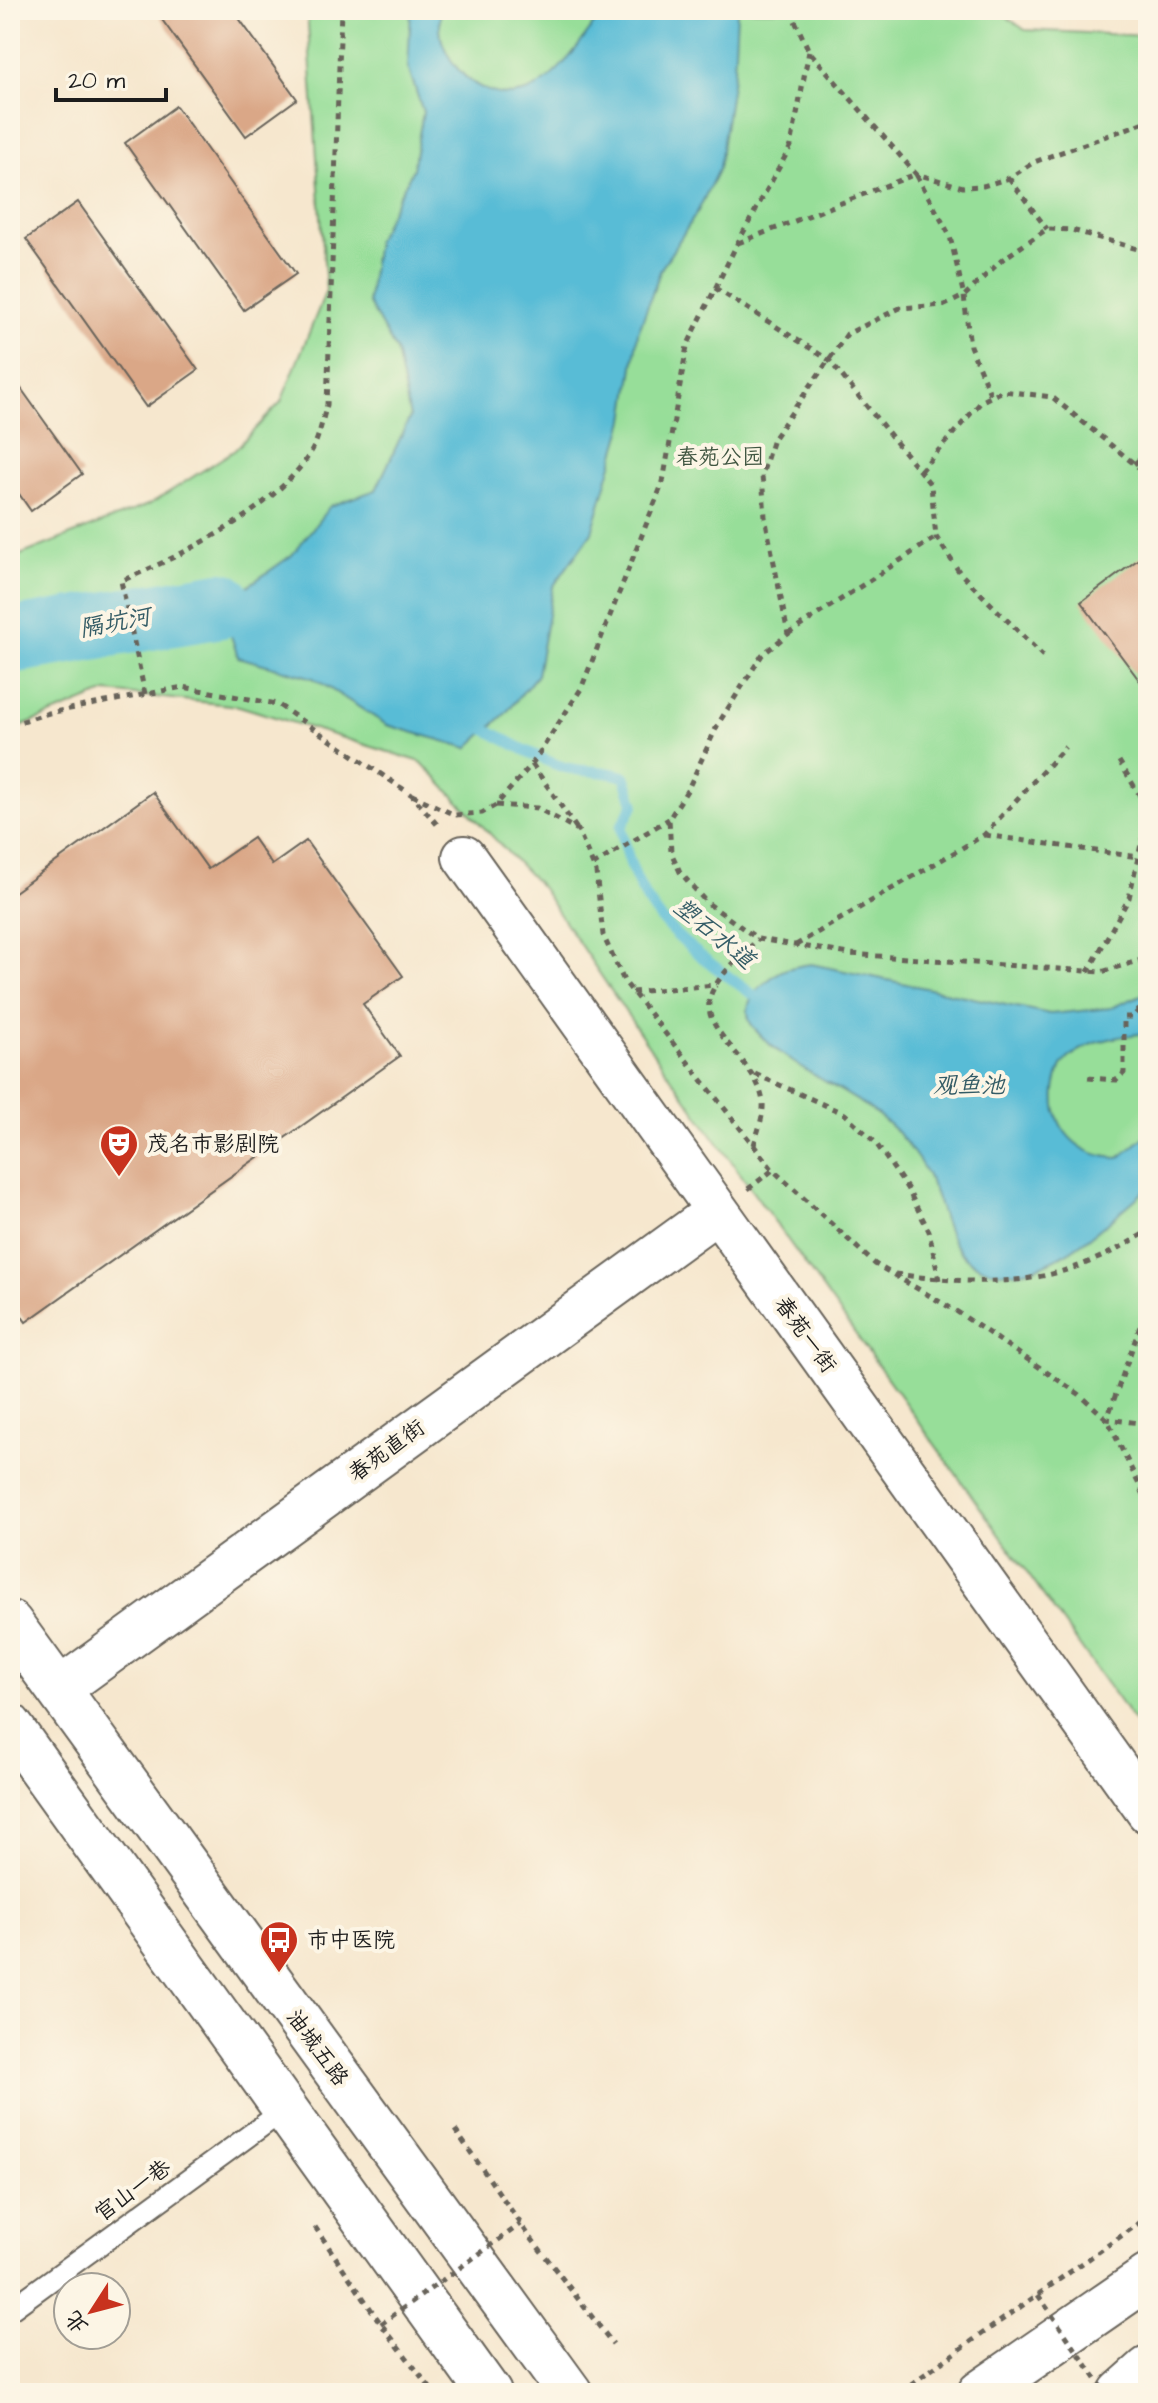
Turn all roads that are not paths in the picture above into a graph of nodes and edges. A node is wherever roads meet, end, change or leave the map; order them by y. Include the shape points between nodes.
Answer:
1 (464, 857) road end
2 (716, 1212) junction
3 (10, 1623) edge
4 (58, 1690) junction
5 (10, 1726) edge
6 (1148, 1812) edge
7 (284, 2110) junction
8 (1148, 2277) edge
9 (10, 2310) edge
10 (1148, 2369) edge
11 (554, 2388) edge
12 (489, 2393) edge
13 (980, 2393) edge
14 (1121, 2393) edge

1 - 2 street, 春苑一街
2 - 4 street, 春苑直街
2 - 6 street, 春苑一街
3 - 4 main road, 油城五路
4 - 11 main road, 油城五路
5 - 7 main road
7 - 9 lane, 官山一巷
7 - 12 main road
8 - 13 main road
10 - 14 main road

